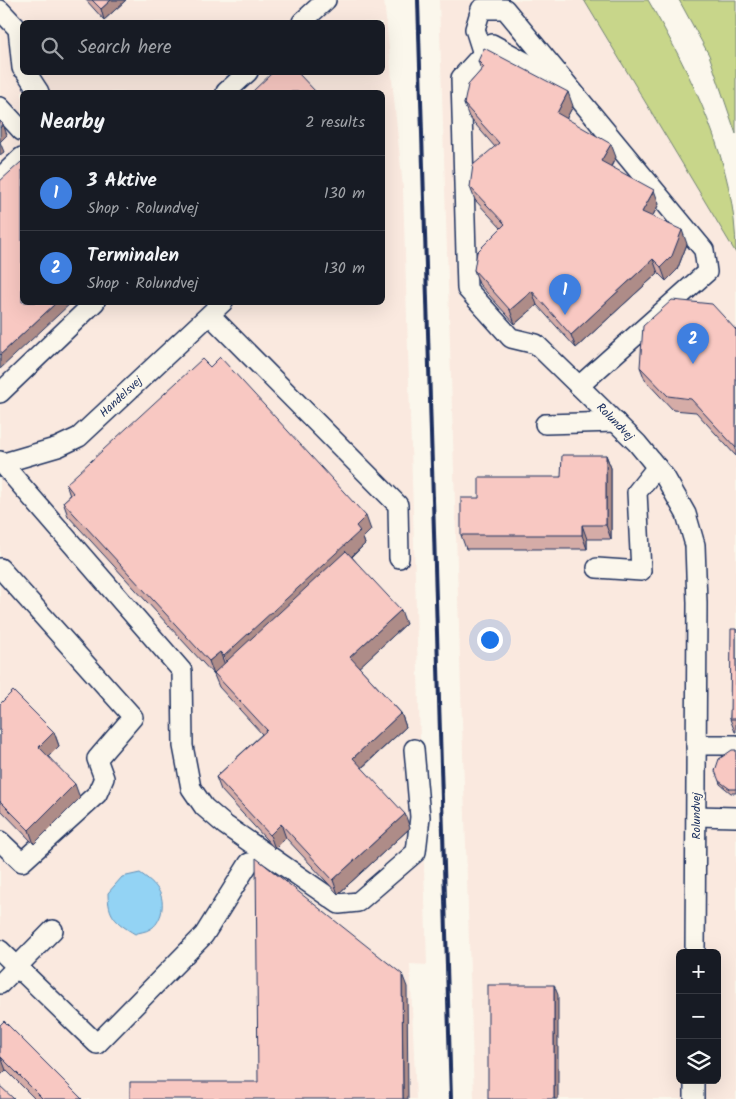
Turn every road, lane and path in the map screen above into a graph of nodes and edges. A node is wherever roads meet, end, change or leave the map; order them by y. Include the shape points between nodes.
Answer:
1 (326, 0) edge
2 (0, 10) edge
3 (304, 20) edge
4 (20, 48) edge
5 (483, 54) junction
6 (28, 75) edge
7 (245, 75) edge
8 (568, 85) junction
9 (38, 90) edge
10 (228, 90) edge
11 (0, 106) edge
12 (20, 129) edge
13 (20, 159) edge
14 (0, 178) edge
15 (92, 305) edge
16 (216, 309) edge
17 (579, 386) junction
18 (0, 393) edge
19 (616, 422) junction
20 (545, 424) dead end
21 (1, 462) edge
22 (657, 467) junction
23 (399, 558) dead end
24 (0, 568) edge
25 (597, 568) dead end
26 (696, 745) junction
27 (736, 745) edge
28 (414, 750) dead end
29 (696, 816) junction
30 (736, 816) edge
31 (0, 841) edge
32 (249, 863) dead end
33 (53, 930) dead end
34 (695, 949) edge
35 (0, 950) edge
36 (17, 966) junction
37 (0, 984) edge
38 (694, 1084) edge
39 (694, 1099) edge

1 - 3 street
2 - 4 street via 18,29
5 - 8 street via 492,44
5 - 8 street via 475,29 481,8 505,9
5 - 17 street, Rolundvej via 461,78 467,289 511,338 536,344
6 - 9 street
7 - 10 street
8 - 17 street via 704,250 707,272
11 - 12 street
13 - 14 street
15 - 18 street
16 - 21 street, Handelsvej via 79,437 58,448
16 - 23 street via 398,505
17 - 19 street, Rolundvej
19 - 20 street
19 - 22 street, Rolundvej
21 - 28 street via 182,671 183,746 192,788 204,807 340,904 358,902 416,852 420,817
22 - 25 street via 637,492 640,571
22 - 26 street, Rolundvej via 686,514 695,545
24 - 31 street via 133,717 97,759 104,778 97,794 22,862
26 - 27 street
26 - 29 street, Rolundvej
29 - 30 street
29 - 34 street, Rolundvej
32 - 36 street via 204,935 97,1044
33 - 36 street
35 - 36 street
36 - 37 street
38 - 39 street

